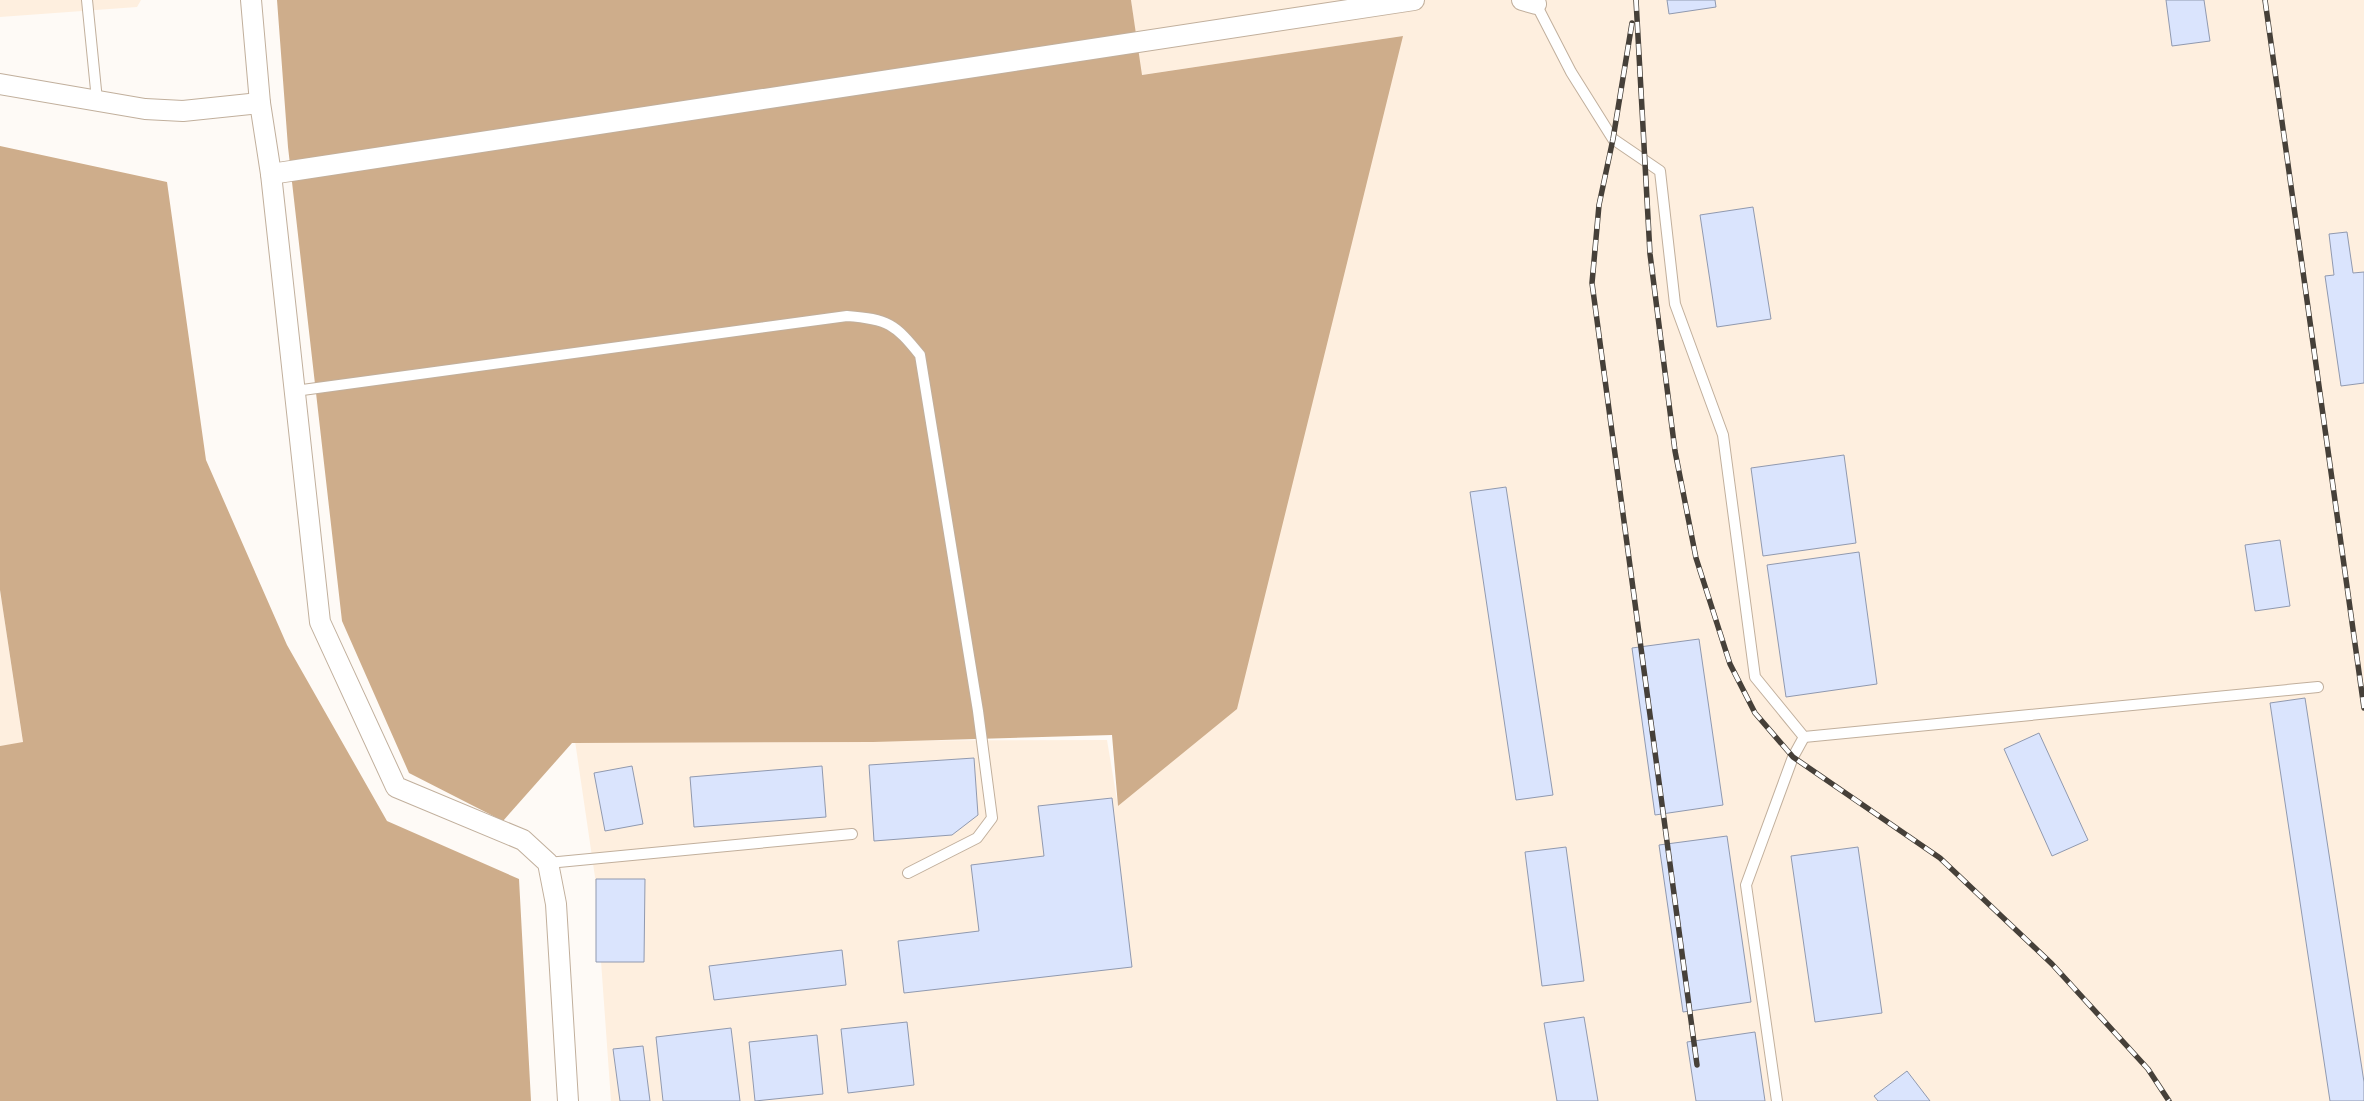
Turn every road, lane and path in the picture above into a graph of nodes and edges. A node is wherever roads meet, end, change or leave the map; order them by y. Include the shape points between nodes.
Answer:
1 (87, 0) edge
2 (251, 0) edge
3 (1414, 0) edge
4 (1529, 2) edge
5 (0, 84) edge
6 (96, 100) junction
7 (260, 103) junction
8 (272, 174) junction
9 (295, 391) junction
10 (2318, 687) dead end
11 (1804, 737) junction
12 (852, 834) dead end
13 (548, 863) junction
14 (908, 873) dead end
15 (568, 1101) edge
16 (1777, 1101) edge

1 - 6 lane
2 - 7 street
3 - 8 street
4 - 11 lane via 1613,139 1660,172 1675,304 1723,435 1755,677
5 - 6 street
6 - 7 street via 145,110 183,111
7 - 8 street
8 - 9 street
9 - 13 street via 320,622 396,787 523,840
9 - 14 lane via 847,316 871,318 898,329 920,355 978,711 992,818 977,838
10 - 11 lane
11 - 16 lane via 1793,756 1746,885
12 - 13 lane
13 - 15 street via 556,904

